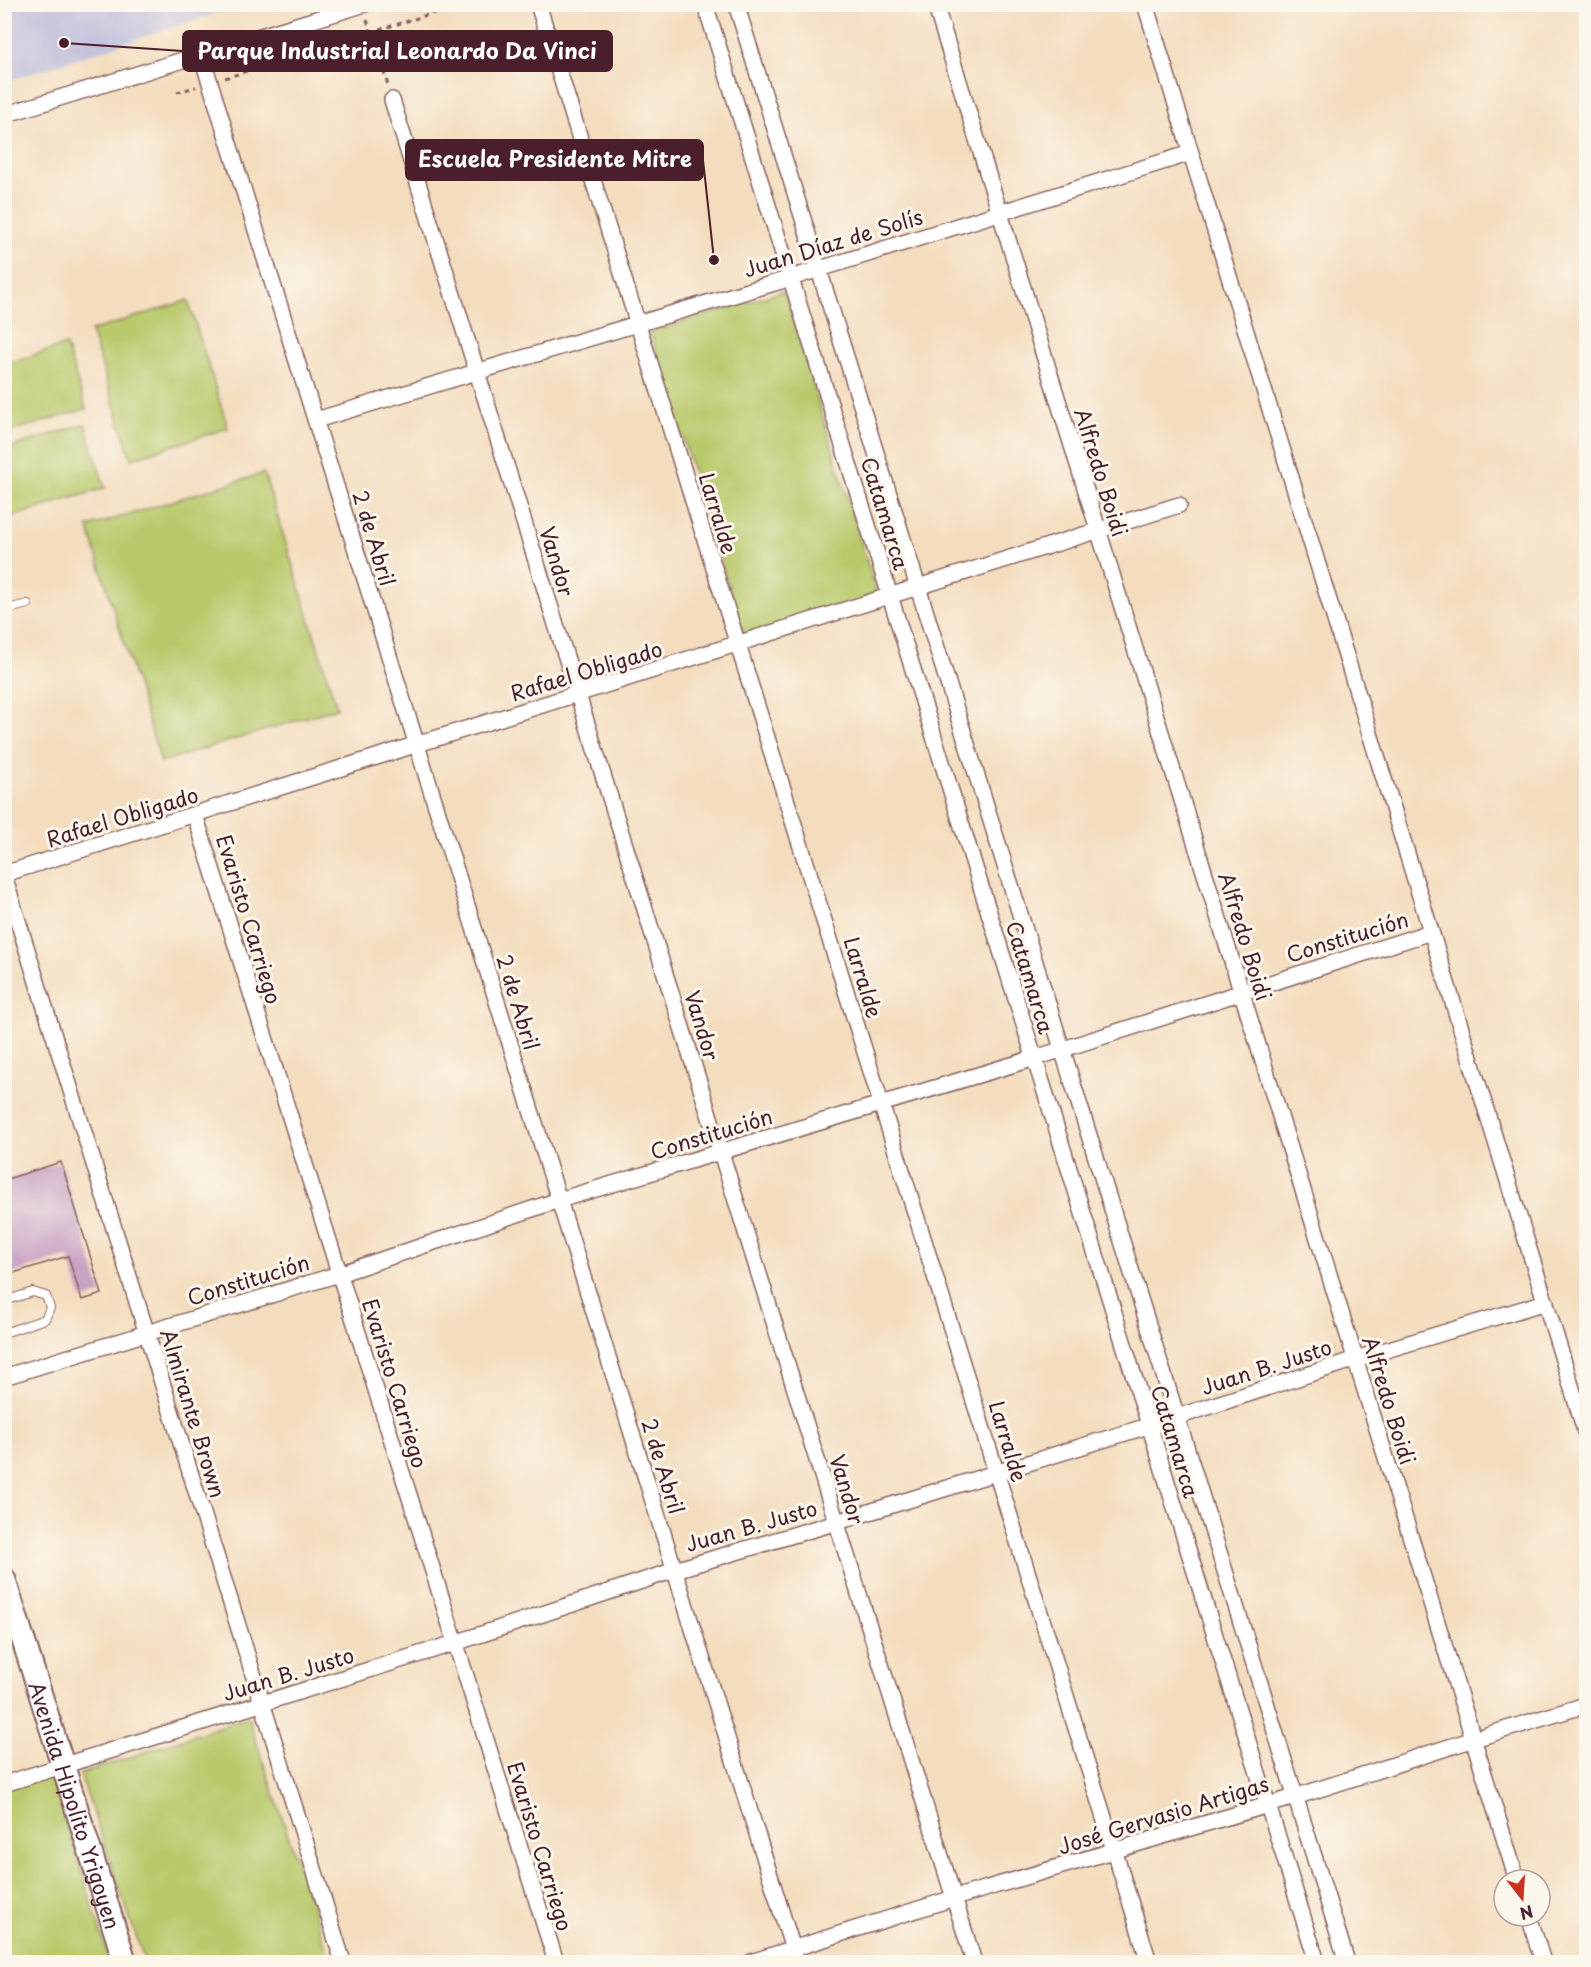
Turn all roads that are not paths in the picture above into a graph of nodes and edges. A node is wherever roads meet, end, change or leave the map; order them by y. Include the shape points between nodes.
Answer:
1 (538, 4) edge
2 (705, 4) edge
3 (736, 4) edge
4 (935, 4) edge
5 (1145, 4) edge
6 (364, 5) edge
7 (201, 54) junction
8 (392, 100) road end
9 (4, 115) edge
10 (1191, 153) junction
11 (1000, 212) junction
12 (819, 269) junction
13 (791, 278) junction
14 (638, 324) junction
15 (478, 373) junction
16 (316, 420) junction
17 (1179, 505) dead end
18 (1098, 531) junction
19 (918, 587) junction
20 (891, 597) junction
21 (28, 604) dead end
22 (4, 610) edge
23 (738, 644) junction
24 (578, 694) junction
25 (417, 744) junction
26 (195, 815) junction
27 (4, 875) edge
28 (1431, 932) junction
29 (1242, 991) junction
30 (1062, 1048) junction
31 (1035, 1058) junction
32 (881, 1103) junction
33 (721, 1152) junction
34 (559, 1200) junction
35 (339, 1274) junction
36 (4, 1301) edge
37 (1546, 1302) junction
38 (147, 1332) junction
39 (4, 1334) edge
40 (1356, 1359) junction
41 (4, 1377) edge
42 (1177, 1417) junction
43 (1149, 1425) junction
44 (1587, 1434) edge
45 (996, 1472) junction
46 (837, 1522) junction
47 (675, 1570) junction
48 (4, 1579) edge
49 (4, 1623) edge
50 (455, 1643) junction
51 (262, 1703) junction
52 (1587, 1705) edge
53 (1474, 1739) junction
54 (57, 1768) junction
55 (4, 1784) edge
56 (1295, 1797) junction
57 (1268, 1804) junction
58 (1114, 1850) junction
59 (1514, 1868) edge
60 (954, 1898) junction
61 (1533, 1928) edge
62 (795, 1956) edge
63 (110, 1962) edge
64 (125, 1962) edge
65 (343, 1962) edge
66 (556, 1962) edge
67 (751, 1962) edge
68 (974, 1962) edge
69 (1149, 1962) edge
70 (1317, 1962) edge
71 (1347, 1962) edge
72 (1543, 1962) edge

1 - 14 street, Larralde
2 - 13 street, Catamarca
3 - 12 street, Catamarca
4 - 11 street, Alfredo Boidi
5 - 10 street
6 - 7 street
7 - 9 street
7 - 16 street, 2 de Abril
8 - 15 street, Vandor
10 - 11 street, Juan Díaz de Solís
10 - 28 street
11 - 12 street, Juan Díaz de Solís
11 - 18 street, Alfredo Boidi
12 - 13 street, Juan Díaz de Solís
12 - 19 street, Catamarca
13 - 14 street, Juan Díaz de Solís
13 - 20 street, Catamarca
14 - 15 street, Juan Díaz de Solís
14 - 23 street, Larralde
15 - 16 street, Juan Díaz de Solís
15 - 24 street, Vandor
16 - 25 street, 2 de Abril
17 - 18 street, Rafael Obligado
18 - 19 street, Rafael Obligado
18 - 29 street, Alfredo Boidi
19 - 20 street, Rafael Obligado
19 - 30 street, Catamarca
20 - 23 street, Rafael Obligado
20 - 31 street, Catamarca
21 - 22 lane
23 - 24 street, Rafael Obligado
23 - 32 street, Larralde
24 - 25 street, Rafael Obligado
24 - 33 street, Vandor
25 - 26 street, Rafael Obligado
25 - 34 street, 2 de Abril
26 - 27 street, Rafael Obligado
26 - 35 street, Evaristo Carriego
27 - 38 street, Almirante Brown
28 - 29 street, Constitución
28 - 37 street
29 - 30 street, Constitución
29 - 40 street, Alfredo Boidi
30 - 31 street, Constitución
30 - 42 street, Catamarca
31 - 32 street, Constitución
31 - 43 street, Catamarca
32 - 33 street, Constitución
32 - 45 street, Larralde
33 - 34 street, Constitución
33 - 46 street, Vandor
34 - 35 street, Constitución
34 - 47 street, 2 de Abril
35 - 38 street, Constitución
35 - 50 street, Evaristo Carriego
36 - 39 lane via 33,1292 46,1296 50,1308 45,1319
37 - 40 street, Juan B. Justo
37 - 44 street
38 - 41 street, Constitución
38 - 51 street, Almirante Brown
40 - 42 street, Juan B. Justo
40 - 53 street, Alfredo Boidi
42 - 43 street, Juan B. Justo
42 - 56 street, Catamarca
43 - 45 street, Juan B. Justo
43 - 57 street, Catamarca
45 - 46 street, Juan B. Justo
45 - 58 street, Larralde
46 - 47 street, Juan B. Justo
46 - 60 street, Vandor
47 - 50 street, Juan B. Justo
47 - 62 street, 2 de Abril
48 - 54 main road, Avenida Hipolito Yrigoyen
49 - 54 main road, Avenida Hipolito Yrigoyen
50 - 51 street, Juan B. Justo
50 - 66 street, Evaristo Carriego
51 - 54 street, Juan B. Justo
51 - 65 street, Almirante Brown
52 - 53 street, José Gervasio Artigas
53 - 56 street, José Gervasio Artigas
53 - 59 street, Alfredo Boidi
54 - 55 street, Juan B. Justo
54 - 63 main road, Avenida Hipolito Yrigoyen
54 - 64 main road, Avenida Hipolito Yrigoyen
56 - 57 street, José Gervasio Artigas
56 - 71 street, Catamarca
57 - 58 street, José Gervasio Artigas
57 - 70 street, Catamarca
58 - 60 street, José Gervasio Artigas
58 - 69 street, Larralde
60 - 62 street, José Gervasio Artigas
60 - 68 street, Vandor
61 - 72 street
62 - 67 street, José Gervasio Artigas

